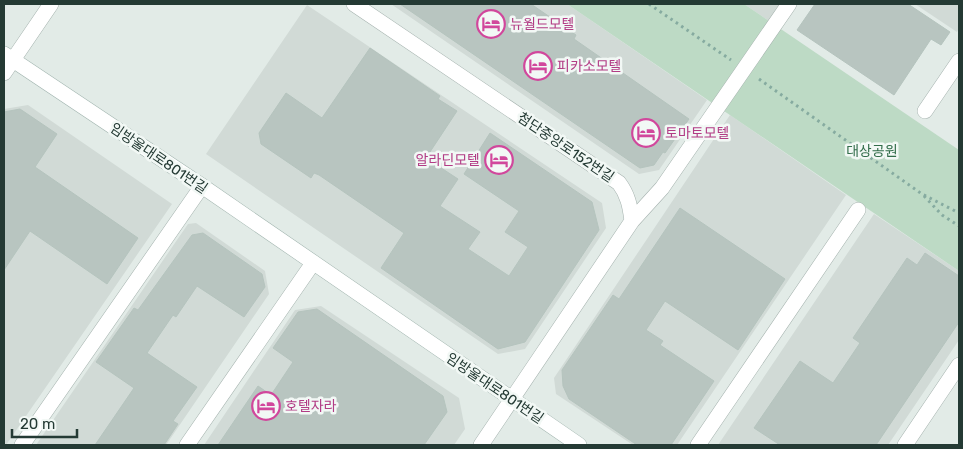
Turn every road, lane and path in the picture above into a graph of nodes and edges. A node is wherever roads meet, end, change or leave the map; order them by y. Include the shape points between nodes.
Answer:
1 (51, 4) edge
2 (354, 4) edge
3 (649, 4) edge
4 (789, 4) edge
5 (959, 61) edge
6 (7, 62) edge
7 (745, 69) junction
8 (925, 111) dead end
9 (202, 186) junction
10 (922, 194) junction
11 (858, 210) dead end
12 (959, 213) edge
13 (632, 221) junction
14 (959, 226) edge
15 (313, 263) junction
16 (959, 365) edge
17 (513, 399) junction
18 (22, 445) edge
19 (187, 445) edge
20 (482, 445) edge
21 (579, 445) edge
22 (698, 445) edge
23 (905, 445) edge

1 - 6 street
2 - 13 street, 첨단중앙로152번길 via 619,183 626,193
3 - 7 path
4 - 7 street
5 - 8 street
6 - 9 street, 임방울대로801번길
7 - 10 path
7 - 13 street via 662,188
9 - 15 street, 임방울대로801번길
9 - 18 street
10 - 12 path
10 - 14 path via 942,215
11 - 22 street
13 - 17 street
15 - 17 street, 임방울대로801번길
15 - 19 street
16 - 23 street
17 - 20 street
17 - 21 street, 임방울대로801번길

